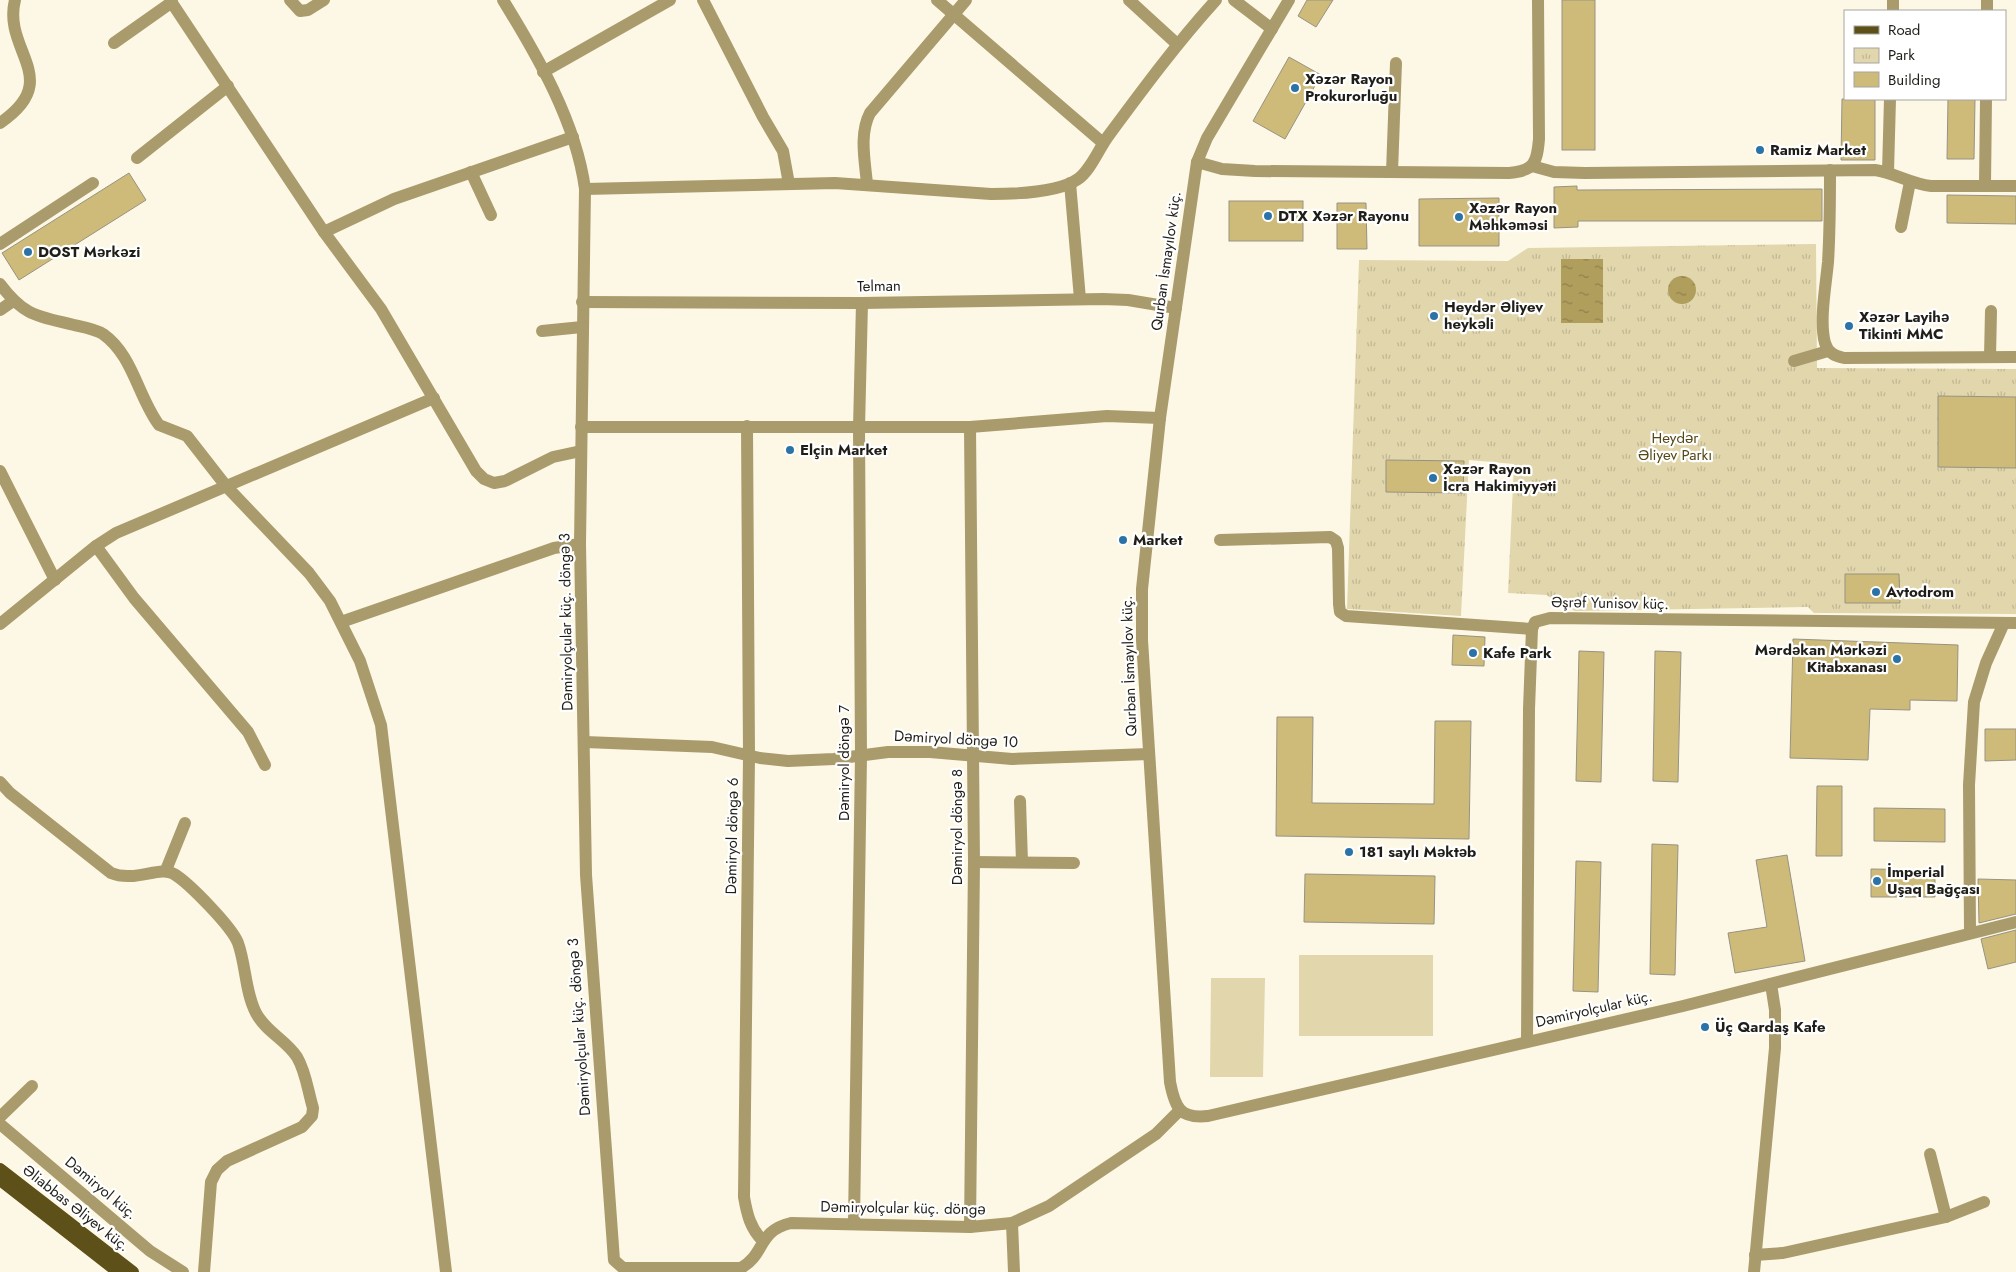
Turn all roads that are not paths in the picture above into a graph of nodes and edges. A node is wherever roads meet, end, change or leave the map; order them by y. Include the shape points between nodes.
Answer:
1 (15, 0) edge
2 (290, 0) edge
3 (324, 0) edge
4 (503, 0) edge
5 (670, 0) edge
6 (704, 0) edge
7 (937, 0) edge
8 (966, 0) edge
9 (1129, 0) edge
10 (1216, 0) edge
11 (1234, 0) edge
12 (1289, 0) edge
13 (1538, 0) edge
14 (171, 1) edge
15 (954, 14) junction
16 (1272, 29) junction
17 (114, 44) dead end
18 (1177, 44) junction
19 (1396, 63) dead end
20 (543, 72) junction
21 (228, 86) junction
22 (1890, 100) edge
23 (1986, 100) edge
24 (0, 123) edge
25 (573, 137) junction
26 (1103, 143) junction
27 (137, 158) dead end
28 (1197, 162) junction
29 (1532, 166) junction
30 (1830, 170) junction
31 (471, 172) junction
32 (1392, 172) junction
33 (1888, 172) junction
34 (1910, 182) junction
35 (93, 183) dead end
36 (1070, 183) junction
37 (789, 184) junction
38 (867, 184) junction
39 (1985, 185) junction
40 (2016, 186) edge
41 (584, 190) junction
42 (491, 215) dead end
43 (1901, 227) dead end
44 (324, 232) junction
45 (0, 244) edge
46 (0, 284) edge
47 (1080, 299) junction
48 (13, 302) junction
49 (582, 302) junction
50 (862, 302) junction
51 (1176, 308) junction
52 (0, 310) edge
53 (1991, 311) dead end
54 (582, 327) junction
55 (542, 331) dead end
56 (1828, 351) junction
57 (1990, 357) junction
58 (2016, 357) edge
59 (1794, 361) dead end
60 (434, 398) junction
61 (1160, 418) junction
62 (747, 426) junction
63 (581, 427) junction
64 (970, 427) junction
65 (859, 428) junction
66 (581, 451) junction
67 (0, 471) edge
68 (226, 486) junction
69 (1220, 540) dead end
70 (580, 544) junction
71 (96, 546) junction
72 (55, 580) junction
73 (342, 622) junction
74 (2010, 623) edge
75 (0, 624) edge
76 (1532, 629) junction
77 (585, 742) junction
78 (1148, 754) junction
79 (749, 756) junction
80 (861, 756) junction
81 (974, 756) junction
82 (265, 765) dead end
83 (0, 782) edge
84 (1020, 801) dead end
85 (185, 823) dead end
86 (974, 862) junction
87 (1022, 862) junction
88 (1074, 862) dead end
89 (166, 870) junction
90 (2016, 922) edge
91 (1970, 932) junction
92 (1771, 984) junction
93 (1527, 1041) junction
94 (32, 1086) dead end
95 (1180, 1110) junction
96 (0, 1116) edge
97 (0, 1124) edge
98 (1930, 1154) dead end
99 (0, 1169) edge
100 (0, 1180) edge
101 (1984, 1202) dead end
102 (1946, 1217) junction
103 (854, 1223) junction
104 (1012, 1223) junction
105 (970, 1227) junction
106 (762, 1240) junction
107 (1755, 1255) junction
108 (614, 1260) joint
109 (118, 1272) edge
110 (133, 1272) edge
111 (183, 1272) edge
112 (204, 1272) edge
113 (446, 1272) edge
114 (1014, 1272) edge
115 (1754, 1272) edge

1 - 24 street via 13,20 30,70 30,80 25,101 18,111
2 - 3 street via 300,11
4 - 20 street, Dəmiryolçular küç. döngə 3
5 - 20 street
6 - 37 street via 762,117 783,151
7 - 15 street
8 - 15 street
9 - 18 street
10 - 18 street
11 - 16 street
12 - 16 street, Qurban İsmayılov küç.
13 - 29 street via 1539,139
14 - 17 street
14 - 21 street
15 - 26 street
15 - 38 street via 865,122
16 - 28 street, Qurban İsmayılov küç. via 1207,138
18 - 26 street
19 - 32 street
20 - 25 street, Dəmiryolçular küç. döngə 3
21 - 27 street
21 - 44 street
22 - 33 street
23 - 39 street
25 - 31 street
25 - 41 street, Dəmiryolçular küç. döngə 3
26 - 36 street via 1082,176
28 - 32 street via 1237,170
28 - 51 street, Qurban İsmayılov küç.
29 - 30 street via 1554,172 1585,173
29 - 32 street via 1509,173
30 - 33 street
30 - 56 street via 1823,322
31 - 42 street
31 - 44 street via 394,199
33 - 34 street
34 - 39 street via 1930,186
34 - 43 street
35 - 45 street
36 - 38 street via 1033,191 991,194
36 - 47 street
37 - 38 street
37 - 41 street
39 - 40 street
41 - 49 street, Dəmiryolçular küç. döngə 3
44 - 60 street via 381,309
46 - 48 street
47 - 50 street, Telman
47 - 51 street, Telman via 1128,300
48 - 52 street
48 - 68 street via 36,316 101,333 113,342 159,425 187,436
49 - 50 street, Telman
49 - 54 street, Dəmiryolçular küç. döngə 3
50 - 65 street, Dəmiryol döngə 7
51 - 61 street, Qurban İsmayılov küç.
53 - 57 street
54 - 55 street
54 - 63 street, Dəmiryolçular küç. döngə 3
56 - 57 street via 1844,358
56 - 59 street
57 - 58 street
60 - 66 street via 476,471 494,483 505,481 553,457
60 - 68 street
61 - 64 street via 1106,416
61 - 78 street, Qurban İsmayılov küç. via 1141,616
62 - 63 street
62 - 65 street
62 - 79 street, Dəmiryol döngə 6
63 - 66 street, Dəmiryolçular küç. döngə 3
64 - 65 street
64 - 81 street, Dəmiryol döngə 8
65 - 80 street, Dəmiryol döngə 7
66 - 70 street, Dəmiryolçular küç. döngə 3
67 - 72 street
68 - 71 street via 135,524
68 - 73 street via 309,573
69 - 76 street via 1330,537 1338,548 1338,604 1340,612 1346,616
70 - 73 street via 554,548
70 - 77 street, Dəmiryolçular küç. döngə 3
71 - 72 street
71 - 82 street via 134,598 248,732
72 - 75 street
73 - 113 street via 360,662 381,725
74 - 76 street, Əşrəf Yunisov küç. via 1550,618 1535,622
74 - 91 street via 1986,664 1974,702 1969,785
76 - 93 street
77 - 79 street, Dəmiryol döngə 10 via 705,746
77 - 108 street, Dəmiryolçular küç. döngə 3 via 588,932
78 - 81 street, Dəmiryol döngə 10 via 1012,759
78 - 95 street, Qurban İsmayılov küç. via 1170,1082 1172,1096
79 - 80 street, Dəmiryol döngə 10 via 788,761
79 - 106 street, Dəmiryol döngə 6 via 744,1198 754,1233
80 - 81 street, Dəmiryol döngə 10 via 898,752
80 - 103 street, Dəmiryol döngə 7
81 - 86 street, Dəmiryol döngə 8
83 - 89 street via 112,873 133,878
84 - 87 street
85 - 89 street
86 - 87 street
86 - 105 street, Dəmiryol döngə 8
87 - 88 street
89 - 112 street via 194,891 238,942 256,1013 268,1030 298,1058 313,1108 312,1116 302,1127 227,1161 217,1170 211,1182
90 - 91 street, Dəmiryolçular küç.
91 - 92 street, Dəmiryolçular küç.
92 - 93 street, Dəmiryolçular küç.
92 - 107 street via 1775,1048
93 - 95 street, Dəmiryolçular küç. via 1208,1116 1191,1116
94 - 96 street
95 - 104 street, Dəmiryolçular küç. döngə via 1156,1134 1049,1206
97 - 111 street, Dəmiryol küç. via 150,1251
98 - 102 street
99 - 110 main road, Əliabbas Əliyev küç.
100 - 109 main road
101 - 102 street
102 - 107 street via 1783,1253
103 - 105 street, Dəmiryolçular küç. döngə
103 - 106 street, Dəmiryolçular küç. döngə via 791,1223 771,1231
104 - 105 street, Dəmiryolçular küç. döngə
104 - 114 street
106 - 108 street, Dəmiryolçular küç. döngə via 755,1257 741,1268 623,1268
107 - 115 street

